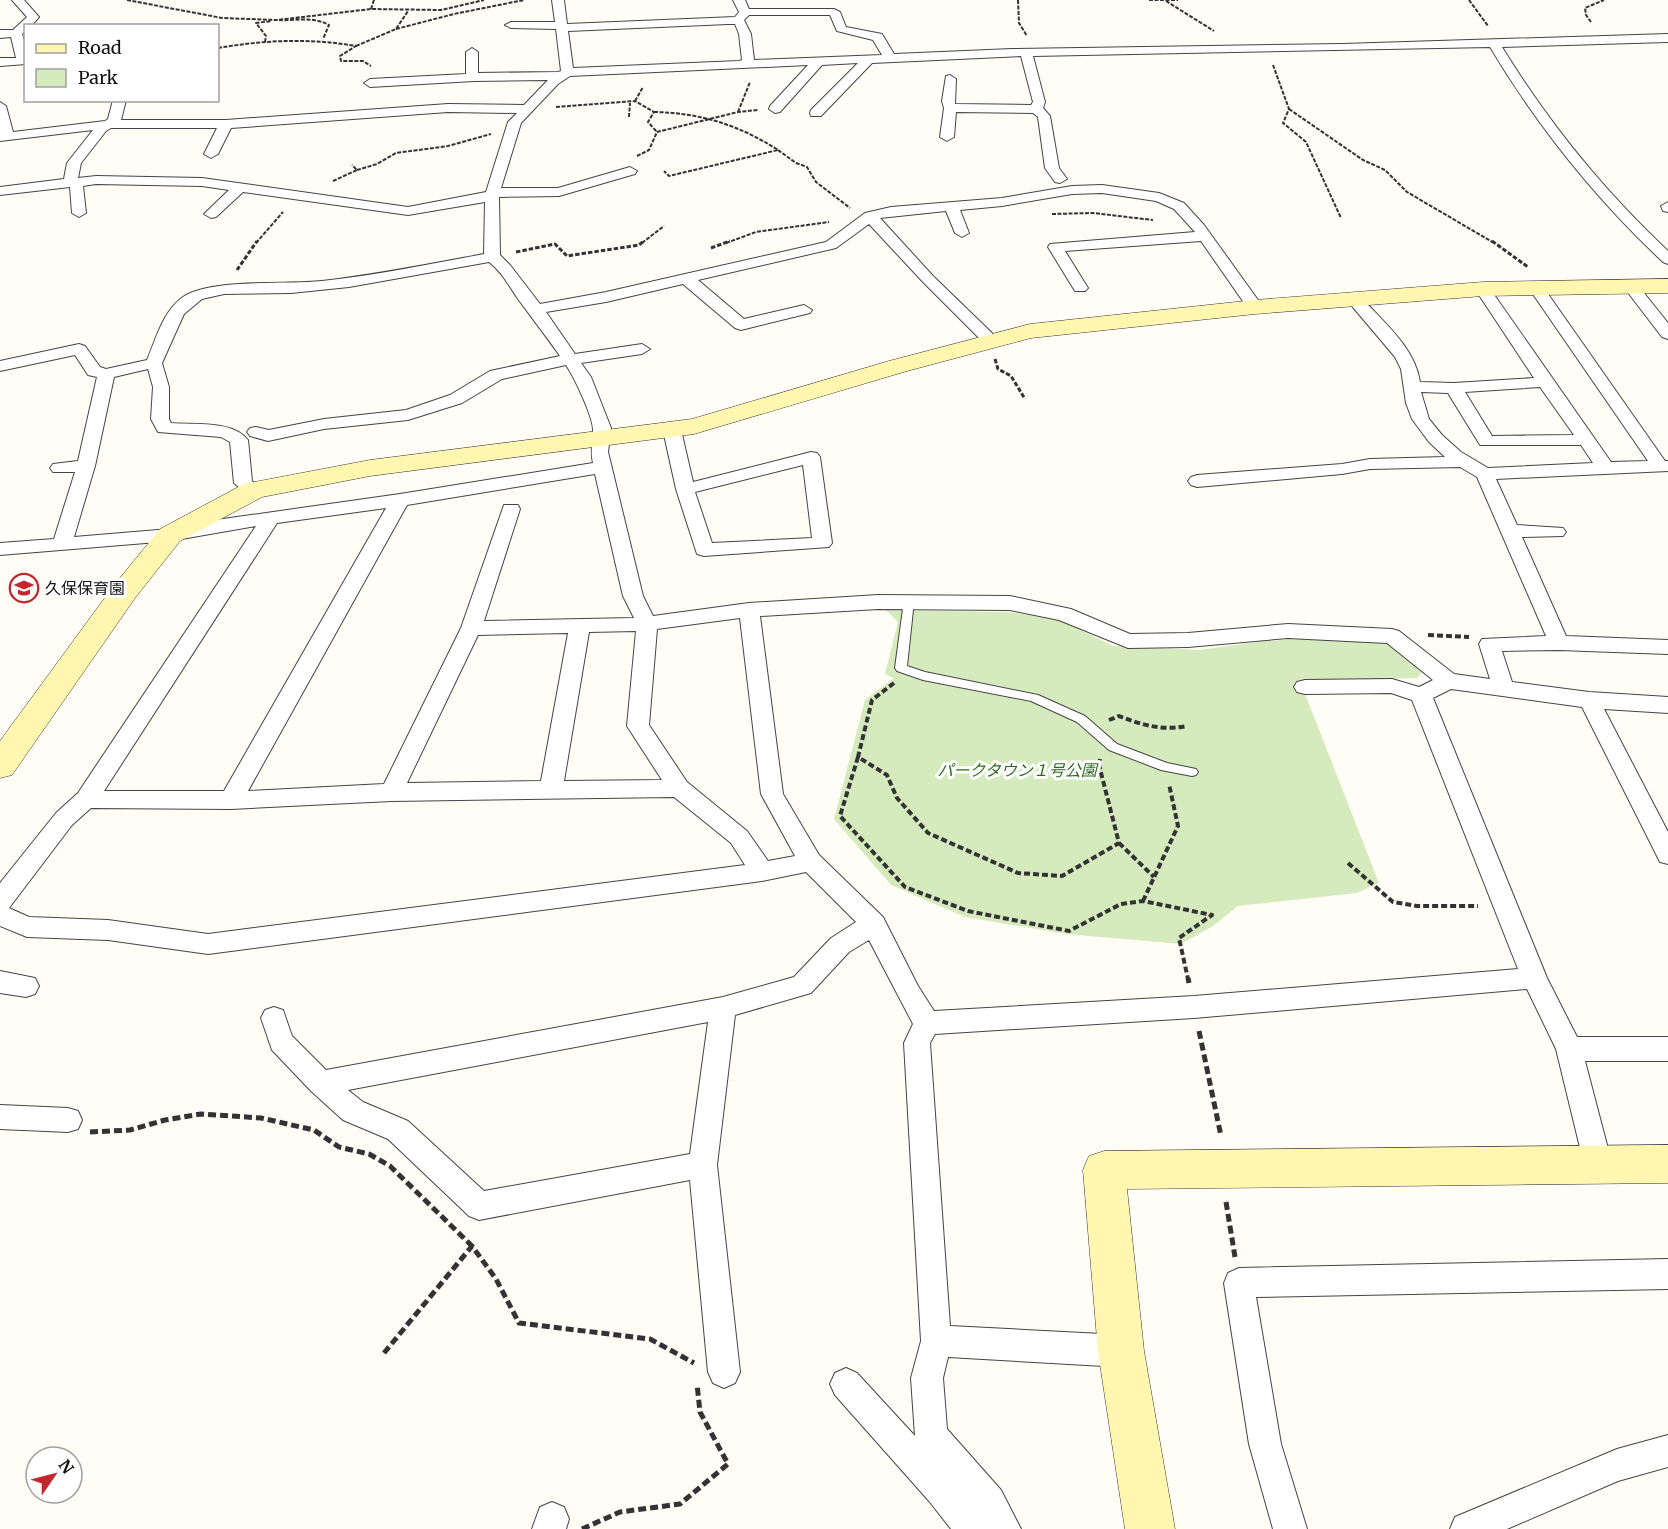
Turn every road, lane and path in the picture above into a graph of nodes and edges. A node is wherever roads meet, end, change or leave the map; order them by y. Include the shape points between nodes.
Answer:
1 (5, 0) edge
2 (18, 0) edge
3 (128, 0) edge
4 (374, 0) edge
5 (484, 0) edge
6 (524, 0) edge
7 (558, 0) edge
8 (739, 0) edge
9 (1018, 0) edge
10 (1149, 0) edge
11 (1178, 0) edge
12 (1468, 0) edge
13 (1604, 0) edge
14 (1167, 2) junction
15 (370, 9) junction
16 (408, 10) junction
17 (742, 16) junction
18 (20, 20) dead end
19 (277, 20) junction
20 (26, 24) edge
21 (24, 25) edge
22 (511, 25) dead end
23 (560, 26) junction
24 (396, 29) junction
25 (16, 33) junction
26 (0, 34) edge
27 (1668, 38) edge
28 (323, 39) junction
29 (1604, 40) junction
30 (265, 42) junction
31 (1494, 44) junction
32 (356, 46) junction
33 (219, 48) edge
34 (1256, 49) junction
35 (472, 52) dead end
36 (1028, 53) junction
37 (889, 57) junction
38 (870, 58) junction
39 (819, 61) junction
40 (0, 62) edge
41 (24, 62) edge
42 (743, 64) junction
43 (757, 64) junction
44 (565, 71) junction
45 (474, 77) junction
46 (393, 80) junction
47 (950, 80) dead end
48 (370, 83) dead end
49 (119, 102) edge
50 (630, 103) junction
51 (0, 106) edge
52 (950, 108) junction
53 (528, 109) junction
54 (775, 109) joint
55 (1036, 109) junction
56 (1289, 110) junction
57 (654, 112) junction
58 (738, 112) junction
59 (816, 113) dead end
60 (629, 117) dead end
61 (714, 117) junction
62 (110, 124) junction
63 (226, 124) junction
64 (657, 132) junction
65 (511, 133) junction
66 (3, 136) edge
67 (947, 137) dead end
68 (778, 150) junction
69 (211, 154) dead end
70 (634, 157) dead end
71 (352, 165) dead end
72 (357, 170) junction
73 (630, 171) dead end
74 (664, 171) dead end
75 (1060, 179) dead end
76 (73, 183) junction
77 (241, 186) junction
78 (0, 191) edge
79 (492, 195) junction
80 (305, 198) junction
81 (1002, 202) junction
82 (951, 206) junction
83 (80, 213) dead end
84 (211, 214) dead end
85 (870, 216) junction
86 (1341, 218) dead end
87 (1192, 220) junction
88 (664, 226) dead end
89 (962, 233) dead end
90 (1205, 236) junction
91 (711, 248) dead end
92 (492, 257) junction
93 (1668, 259) edge
94 (687, 279) junction
95 (1631, 286) junction
96 (1668, 286) edge
97 (1544, 287) junction
98 (1080, 288) dead end
99 (227, 289) junction
100 (1483, 289) junction
101 (1354, 299) junction
102 (1255, 308) junction
103 (537, 309) junction
104 (804, 310) dead end
105 (1668, 334) edge
106 (983, 342) junction
107 (642, 349) dead end
108 (572, 361) junction
109 (154, 363) junction
110 (0, 366) edge
111 (106, 374) junction
112 (1545, 382) junction
113 (1414, 387) junction
114 (1454, 388) junction
115 (1025, 399) dead end
116 (672, 430) junction
117 (602, 439) junction
118 (1586, 440) junction
119 (239, 441) junction
120 (1462, 462) junction
121 (86, 466) junction
122 (603, 466) junction
123 (1664, 466) edge
124 (59, 468) dead end
125 (1606, 468) junction
126 (1485, 474) junction
127 (1197, 481) dead end
128 (685, 489) junction
129 (254, 490) junction
130 (400, 500) junction
131 (511, 509) dead end
132 (270, 519) junction
133 (1510, 531) junction
134 (1556, 532) dead end
135 (170, 535) junction
136 (62, 544) junction
137 (0, 549) edge
138 (909, 601) junction
139 (749, 610) junction
140 (580, 624) junction
141 (647, 624) junction
142 (471, 628) junction
143 (1392, 636) junction
144 (1559, 643) junction
145 (1489, 644) junction
146 (1668, 646) edge
147 (909, 671) junction
148 (1448, 681) junction
149 (1305, 687) dead end
150 (1504, 688) junction
151 (1422, 695) junction
152 (1589, 700) junction
153 (1668, 705) edge
154 (1187, 726) dead end
155 (1092, 728) junction
156 (1107, 741) junction
157 (858, 757) junction
158 (0, 766) edge
159 (1165, 767) junction
160 (1192, 772) dead end
161 (679, 788) junction
162 (551, 790) junction
163 (392, 792) junction
164 (86, 800) junction
165 (231, 800) junction
166 (1119, 843) junction
167 (1668, 855) edge
168 (811, 862) junction
169 (1348, 862) dead end
170 (762, 872) junction
171 (1154, 877) junction
172 (0, 901) edge
173 (1143, 901) junction
174 (1506, 906) junction
175 (0, 915) edge
176 (874, 924) junction
177 (1534, 978) junction
178 (0, 982) edge
179 (26, 986) dead end
180 (1194, 1007) junction
181 (723, 1008) junction
182 (274, 1018) dead end
183 (927, 1023) junction
184 (1569, 1049) junction
185 (1668, 1049) edge
186 (321, 1083) junction
187 (0, 1117) edge
188 (68, 1120) joint
189 (1598, 1164) junction
190 (1668, 1164) edge
191 (703, 1165) junction
192 (1228, 1168) junction
193 (472, 1246) junction
194 (1668, 1274) edge
195 (1239, 1283) junction
196 (936, 1341) junction
197 (1121, 1351) junction
198 (384, 1353) dead end
199 (724, 1372) dead end
200 (846, 1384) dead end
201 (1668, 1451) edge
202 (561, 1526) edge
203 (972, 1529) edge
204 (1004, 1529) edge
205 (1150, 1529) edge
206 (1290, 1529) edge
207 (1467, 1529) edge

1 - 18 street
2 - 20 street via 33,17
3 - 19 path via 222,18
4 - 15 path
5 - 16 path via 441,10
6 - 24 path
7 - 23 street
8 - 17 street
9 - 36 path via 1019,23 1034,50
10 - 14 path
11 - 14 path
12 - 31 path via 1500,40
13 - 29 path via 1585,8
14 - 34 path
15 - 16 path
15 - 19 path
16 - 24 path
17 - 23 street
17 - 37 street via 834,12 841,29 878,38
17 - 42 street via 748,61
19 - 28 path via 326,23 329,25
19 - 30 path via 256,23 266,36
21 - 25 street
22 - 23 street
23 - 44 street
24 - 32 path
25 - 26 street
25 - 41 street
27 - 29 street
28 - 30 path
28 - 32 path
29 - 31 street
30 - 33 path
31 - 34 street
31 - 93 street via 1519,87 1576,163 1632,226
32 - 46 path via 340,56 341,61 363,61
34 - 36 street
34 - 56 path via 1276,69
35 - 45 street
36 - 37 street
36 - 55 street via 1026,59 1039,102
37 - 38 street
38 - 39 street
38 - 59 street
39 - 43 street
39 - 54 street
40 - 41 street
42 - 43 street
42 - 44 street
43 - 58 path
44 - 45 street
44 - 53 street
45 - 46 street
46 - 48 street
47 - 52 street
49 - 62 street
50 - 53 path
50 - 57 path via 635,101
50 - 60 path
51 - 66 street
52 - 55 street
52 - 67 street
53 - 63 street via 448,108
53 - 65 street via 514,122
54 - 58 path
55 - 75 street via 1044,116 1052,168
56 - 86 path via 1283,123 1306,142
56 - 97 path via 1363,160 1385,170 1426,205 1485,236
57 - 61 path
57 - 64 path via 648,122
58 - 61 path
61 - 64 path
61 - 68 path
62 - 63 street
62 - 66 street
62 - 76 street via 101,128 74,163
63 - 69 street
64 - 70 path via 648,150
65 - 72 path via 396,153
65 - 79 street
68 - 74 path via 669,176
68 - 85 path via 807,167 816,182 840,203
71 - 72 path
72 - 80 path
73 - 79 street via 559,192
76 - 77 street via 135,180
76 - 78 street
76 - 83 street via 78,188
77 - 80 street
77 - 84 street
79 - 80 street via 408,211
79 - 92 street
80 - 99 path via 294,199 250,249
81 - 82 street
81 - 87 path via 1047,214
81 - 87 street via 1102,189 1159,197 1179,206
82 - 85 street
82 - 89 street
85 - 91 path via 756,232
85 - 94 street via 831,245
85 - 106 street
87 - 90 street
88 - 92 path via 639,245 567,256 555,244 542,245
90 - 98 street via 1055,247
90 - 102 street
92 - 99 street via 383,279 288,289
92 - 103 street
94 - 103 street
94 - 104 street via 741,325
95 - 96 street
95 - 97 street
95 - 105 street
97 - 100 street
97 - 123 street
99 - 109 street via 199,294 179,309
100 - 101 street
100 - 112 street
101 - 102 street
101 - 113 street via 1406,362
102 - 106 street via 1030,331
103 - 108 street
106 - 115 path via 998,369 1011,376
106 - 116 street
107 - 108 street
108 - 117 street via 584,377 602,428
108 - 119 street via 496,375 456,399 408,415 324,424 268,436 256,425
109 - 111 street
109 - 119 street via 161,387 160,419 164,428 225,432
110 - 111 street via 79,349 94,371
111 - 121 street
112 - 114 street
112 - 118 street
113 - 114 street
113 - 120 street via 1415,407 1426,427
114 - 118 street via 1486,441
116 - 117 street
116 - 128 street
117 - 122 street via 599,452
117 - 129 street via 370,468
118 - 125 street
119 - 129 street via 243,483
120 - 126 street
120 - 127 street via 1370,464
121 - 124 street
121 - 136 street
122 - 130 street
122 - 141 street via 633,596
123 - 125 street
125 - 126 street
126 - 133 street
128 - 128 street via 704,550 822,543 811,457
129 - 135 street
130 - 132 street
130 - 165 street
131 - 142 street
132 - 135 street
132 - 164 street
133 - 134 street
133 - 144 street
135 - 136 street
135 - 158 street via 125,591
136 - 137 street
138 - 139 street
138 - 143 street via 1021,605 1064,614 1128,641 1288,631
138 - 147 lane via 901,669
139 - 141 street
139 - 168 street via 772,794
140 - 141 street
140 - 142 street
140 - 162 street
141 - 161 street via 638,726
142 - 163 street
143 - 145 path via 1476,637
143 - 148 street
144 - 145 street
144 - 146 street
145 - 150 street
147 - 155 lane via 1034,698 1082,719
147 - 157 path via 872,700
148 - 150 street
148 - 151 street
149 - 151 street via 1392,686
150 - 152 street
151 - 174 street
152 - 153 street
152 - 167 street
154 - 155 path via 1171,730 1146,728 1119,716
155 - 156 lane
156 - 159 lane via 1113,747
156 - 166 path via 1098,765
157 - 166 path via 887,775 897,798 928,833 1018,873 1062,876
157 - 173 path via 840,816 905,887 968,911 1069,931 1121,904
159 - 160 lane
159 - 171 path via 1178,826
161 - 162 street
161 - 170 street via 739,837
162 - 163 street
163 - 165 street
164 - 165 street
164 - 172 street via 64,819
166 - 171 path
168 - 170 street
168 - 176 street
169 - 174 path via 1393,902 1417,906
170 - 175 street via 208,944 108,930 27,927
171 - 173 path
173 - 180 path via 1212,915 1179,938
174 - 177 street
176 - 181 street via 840,945 802,985
176 - 183 street
177 - 180 street
177 - 184 street
178 - 179 street
180 - 183 street
180 - 192 path
181 - 186 street
181 - 191 street
182 - 186 street via 281,1042
183 - 196 street via 917,1043
184 - 185 street
184 - 189 street
186 - 191 street via 354,1111 398,1130 479,1206
187 - 188 street
188 - 193 path via 73,1130 98,1133 201,1114 261,1118 314,1130 339,1147 369,1154 390,1166
189 - 190 street
189 - 192 street
191 - 199 street
192 - 195 path via 1225,1196
192 - 197 street via 1104,1170
193 - 198 path
193 - 202 path via 496,1279 519,1323 650,1339 695,1364 700,1412 728,1464 680,1504 620,1512
194 - 195 street
195 - 206 street via 1265,1444
196 - 197 street
196 - 204 street via 927,1378 931,1436 989,1502
197 - 205 street
200 - 203 street
201 - 207 street via 1617,1465

